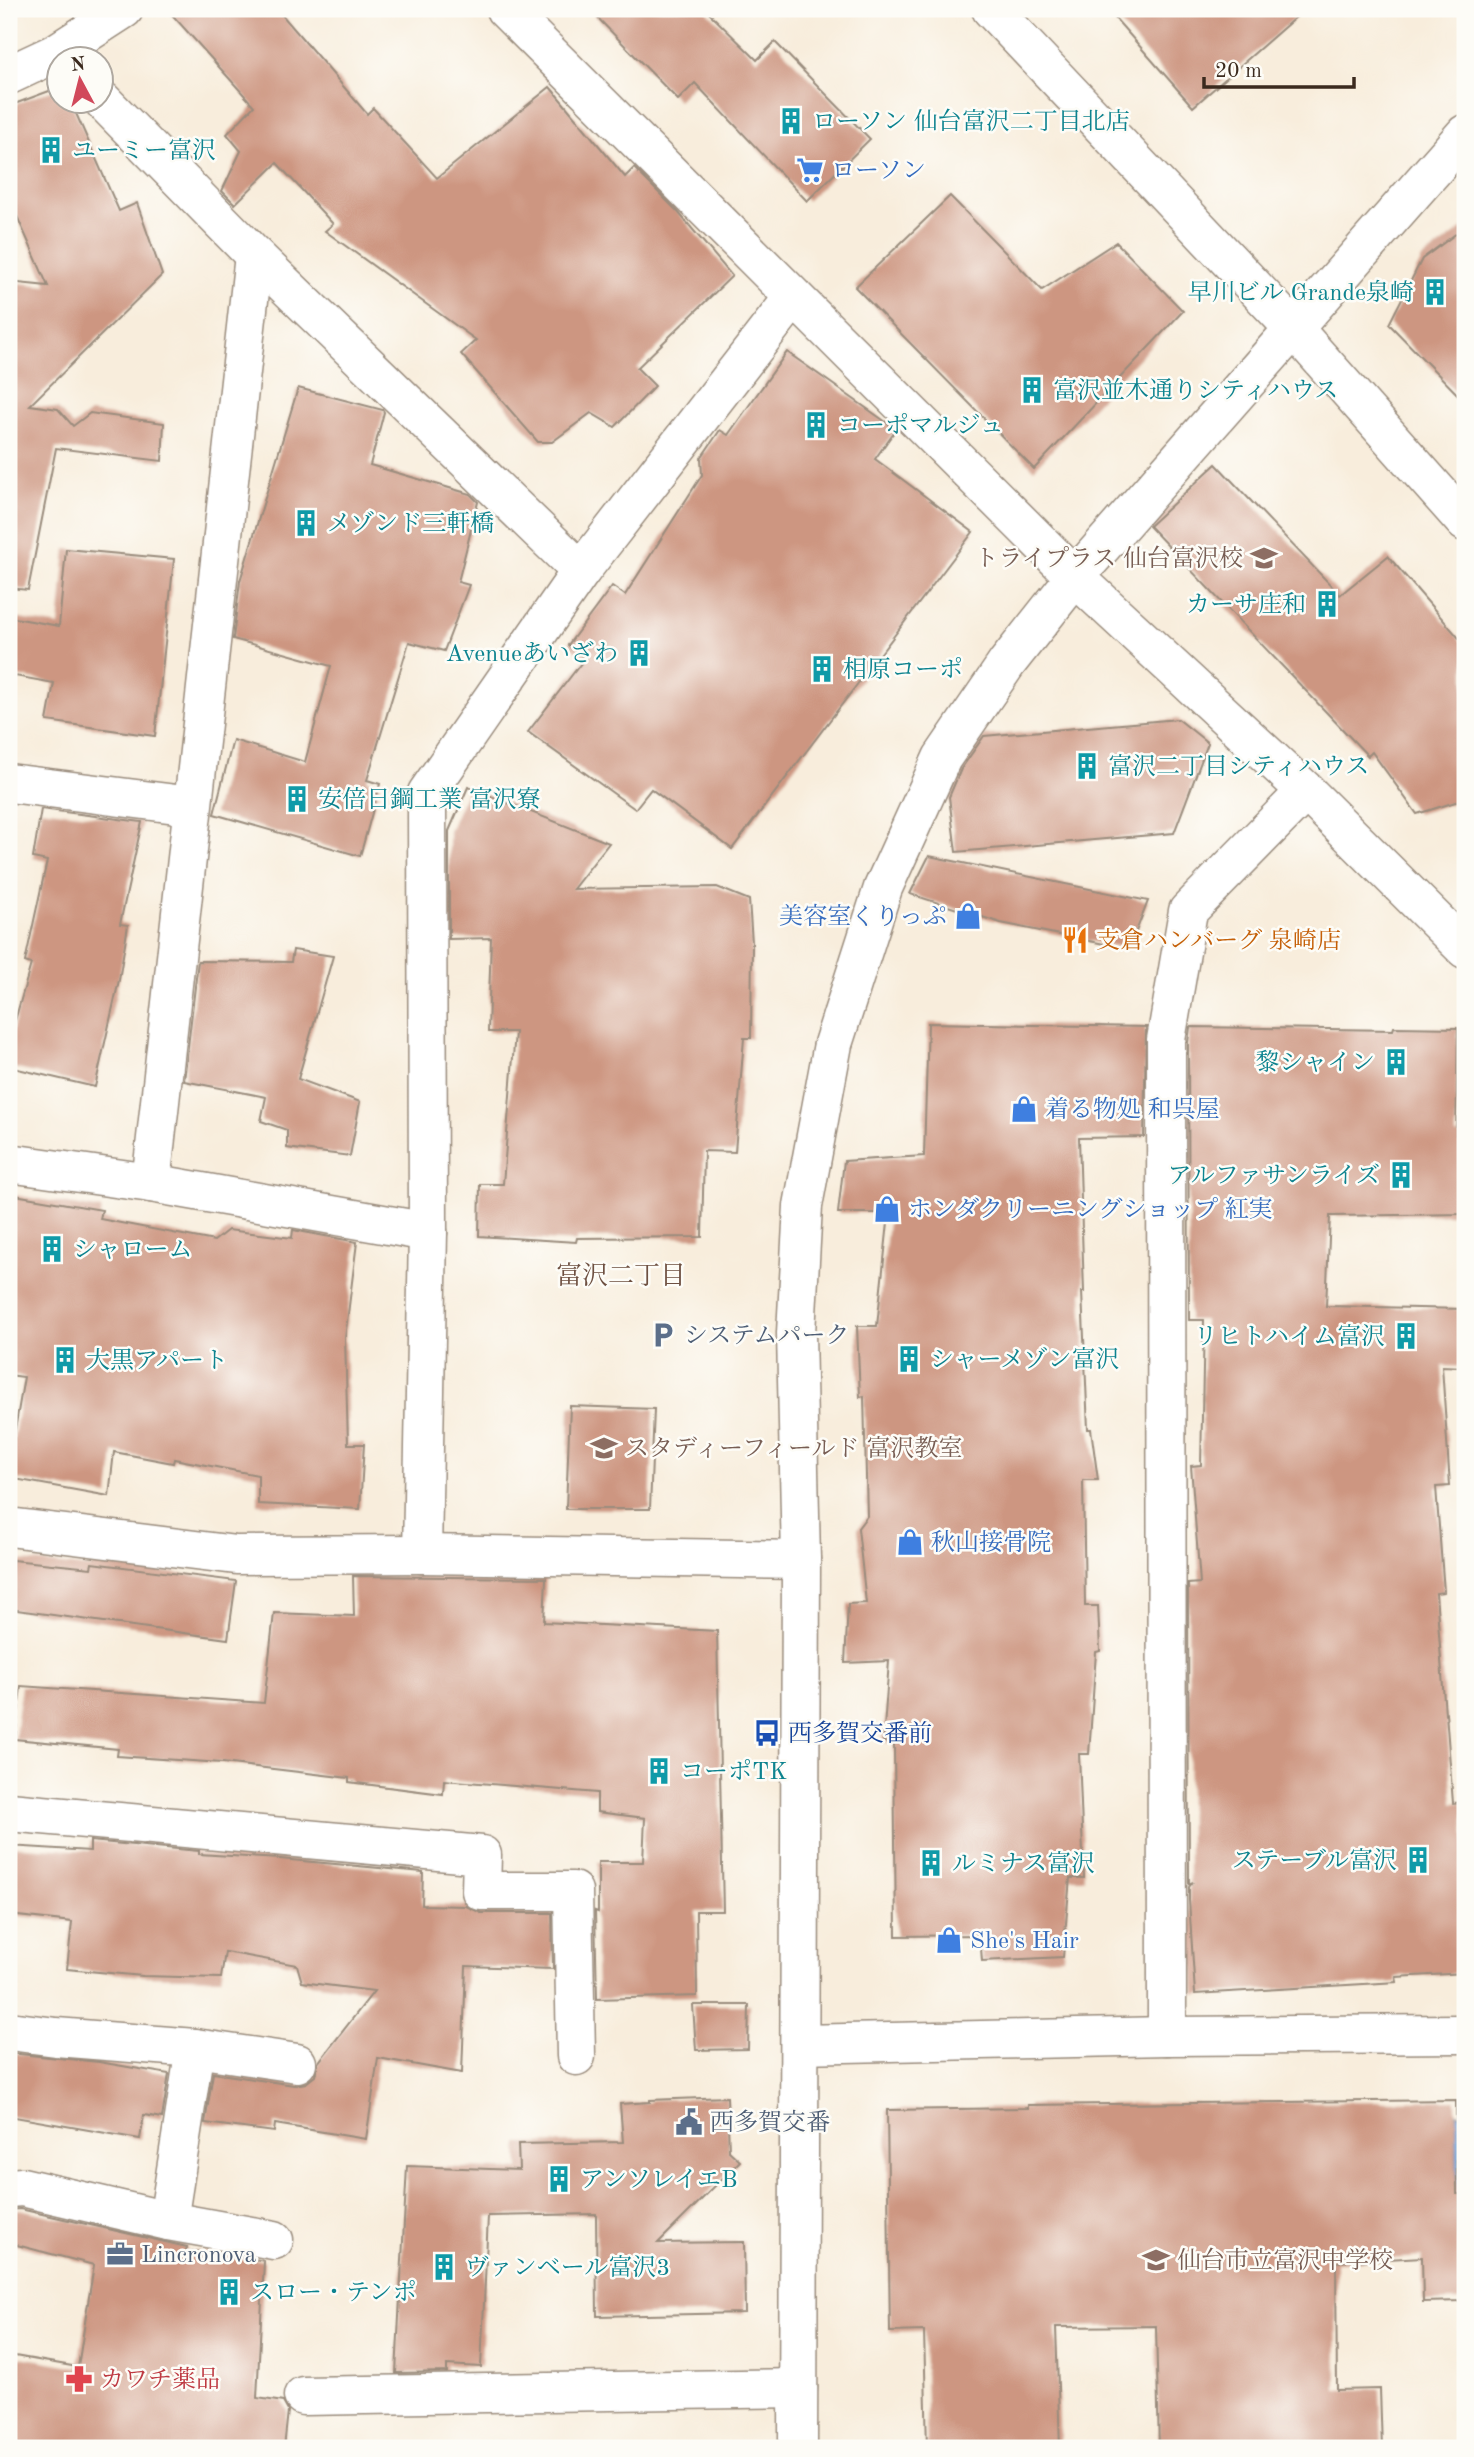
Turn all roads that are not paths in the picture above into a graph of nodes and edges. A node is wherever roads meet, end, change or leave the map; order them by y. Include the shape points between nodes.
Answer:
1 (124, 9) edge
2 (505, 9) edge
3 (991, 9) edge
4 (73, 46) edge
5 (46, 61) edge
6 (9, 75) edge
7 (116, 114) edge
8 (1465, 134) edge
9 (254, 255) junction
10 (793, 298) junction
11 (1294, 329) junction
12 (1465, 522) edge
13 (581, 571) junction
14 (1075, 577) junction
15 (9, 783) edge
16 (1306, 791) junction
17 (192, 806) junction
18 (1465, 949) edge
19 (9, 1163) edge
20 (151, 1183) junction
21 (428, 1231) junction
22 (9, 1527) edge
23 (422, 1553) junction
24 (801, 1560) junction
25 (9, 1812) edge
26 (9, 2031) edge
27 (1465, 2034) edge
28 (1167, 2036) junction
29 (800, 2044) junction
30 (195, 2048) junction
31 (576, 2056) dead end
32 (297, 2063) dead end
33 (9, 2188) edge
34 (168, 2221) junction
35 (274, 2240) dead end
36 (798, 2388) junction
37 (303, 2396) dead end
38 (798, 2448) edge

1 - 4 street
2 - 10 street
3 - 11 street
5 - 6 street
7 - 9 street
8 - 11 street
9 - 13 street
9 - 17 street
10 - 13 street
10 - 14 street
11 - 12 street
11 - 14 street
13 - 21 street via 426,793
14 - 16 street
14 - 24 street via 1007,663 942,758 883,888 833,1044 803,1206 796,1334
15 - 17 street
16 - 18 street
16 - 28 street via 1188,911 1166,1040
17 - 20 street
19 - 20 street
20 - 21 street
21 - 23 street
22 - 23 street via 236,1555
23 - 24 street
24 - 29 street
25 - 31 street via 482,1856 481,1891 573,1891
26 - 30 street
27 - 28 street
28 - 29 street
29 - 36 street
30 - 32 street
30 - 34 street
33 - 34 street via 22,2187
34 - 35 street
36 - 37 street
36 - 38 street

